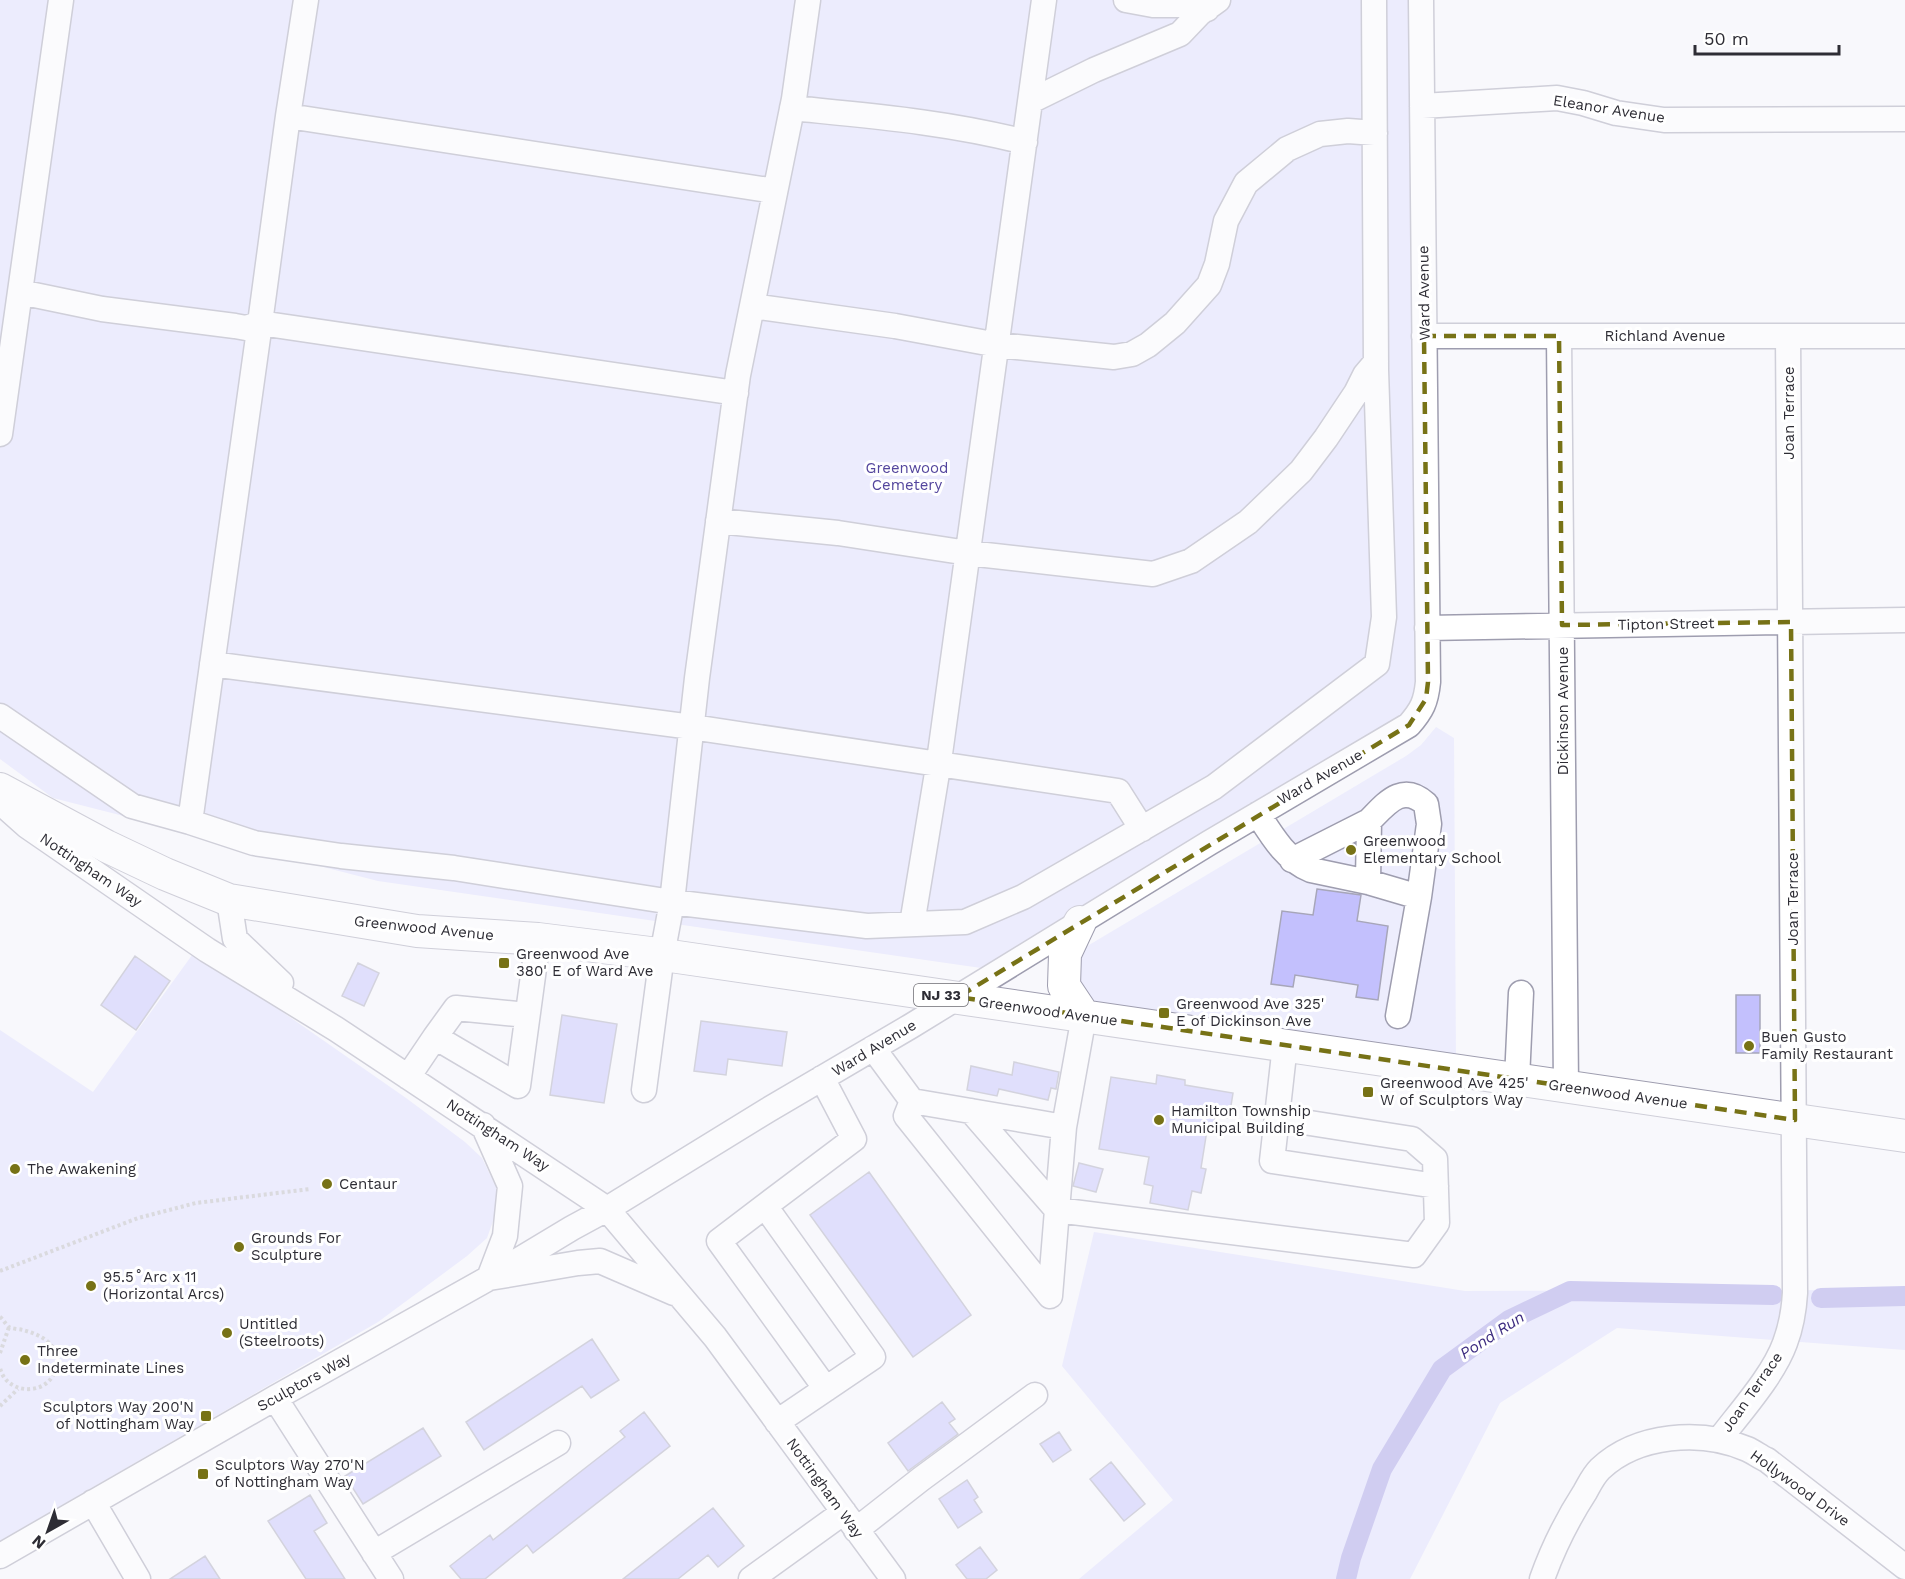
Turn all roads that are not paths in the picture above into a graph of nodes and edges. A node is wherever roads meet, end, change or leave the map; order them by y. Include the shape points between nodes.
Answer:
1 (61, 0) edge
2 (306, 0) edge
3 (808, 0) edge
4 (1044, 0) edge
5 (1126, 0) edge
6 (1374, 0) edge
7 (1421, 0) edge
8 (1212, 4) edge
9 (1031, 101) junction
10 (1422, 106) junction
11 (792, 108) junction
12 (288, 116) junction
13 (1905, 119) edge
14 (1375, 133) junction
15 (1025, 142) junction
16 (775, 191) junction
17 (20, 292) junction
18 (752, 306) junction
19 (260, 323) junction
20 (1424, 336) junction
21 (1559, 336) junction
22 (1788, 336) junction
23 (1905, 336) edge
24 (998, 345) junction
25 (1376, 362) junction
26 (736, 393) junction
27 (0, 434) edge
28 (718, 521) junction
29 (968, 553) junction
30 (1905, 620) edge
31 (1791, 622) junction
32 (1562, 626) junction
33 (1427, 627) junction
34 (212, 664) junction
35 (0, 716) edge
36 (692, 727) junction
37 (939, 763) junction
38 (0, 789) edge
39 (0, 802) edge
40 (1258, 814) junction
41 (1369, 821) junction
42 (190, 822) junction
43 (1142, 829) junction
44 (1292, 860) junction
45 (1368, 882) junction
46 (1419, 897) junction
47 (229, 900) junction
48 (672, 902) junction
49 (1080, 922) junction
50 (912, 924) junction
51 (538, 939) junction
52 (662, 955) junction
53 (1521, 993) dead end
54 (958, 997) junction
55 (527, 1015) junction
56 (1084, 1016) junction
57 (1398, 1016) dead end
58 (336, 1029) junction
59 (435, 1037) junction
60 (1285, 1045) junction
61 (873, 1048) junction
62 (408, 1077) junction
63 (822, 1078) junction
64 (1517, 1079) junction
65 (1566, 1086) junction
66 (644, 1090) dead end
67 (912, 1101) junction
68 (971, 1111) junction
69 (1278, 1118) junction
70 (1795, 1120) junction
71 (483, 1125) junction
72 (1064, 1127) junction
73 (1905, 1136) edge
74 (1436, 1186) junction
75 (765, 1206) junction
76 (608, 1209) junction
77 (1057, 1210) junction
78 (489, 1278) junction
79 (680, 1296) junction
80 (826, 1389) junction
81 (1035, 1395) dead end
82 (275, 1398) junction
83 (777, 1422) junction
84 (1719, 1440) junction
85 (558, 1443) dead end
86 (93, 1502) junction
87 (850, 1521) junction
88 (374, 1553) junction
89 (0, 1556) edge
90 (1905, 1567) edge
91 (138, 1579) edge
92 (391, 1579) edge
93 (751, 1579) edge
94 (893, 1579) edge
95 (1542, 1579) edge

1 - 17 street
2 - 12 street
3 - 11 street
4 - 9 street
5 - 8 street via 1153,5
6 - 14 street
7 - 10 street, Ward Avenue
8 - 9 street via 1179,34
9 - 15 street
10 - 13 street, Eleanor Avenue via 1557,98 1664,120
10 - 20 street, Ward Avenue
11 - 15 street via 924,121
11 - 16 street
12 - 16 street
12 - 19 street
14 - 24 street via 1320,134 1287,149 1246,183 1226,221 1209,285 1175,323 1132,354 1114,357
14 - 25 street
15 - 24 street
16 - 18 street
17 - 19 street via 102,309 213,324 246,328
17 - 27 street
18 - 24 street
18 - 26 street
19 - 26 street
19 - 34 street
20 - 21 street, Richland Avenue
20 - 33 street, Ward Avenue
21 - 22 street, Richland Avenue
21 - 32 street, Dickinson Avenue
22 - 23 street, Richland Avenue
22 - 31 street, Joan Terrace
24 - 29 street
25 - 29 street via 1301,471 1248,522 1191,561 1153,574
25 - 43 street via 1384,617 1377,664 1214,787
26 - 28 street
28 - 29 street via 838,532
28 - 36 street
29 - 37 street
30 - 31 street, Tipton Street
31 - 32 street, Tipton Street
31 - 70 street, Joan Terrace
32 - 33 street, Tipton Street
32 - 65 street, Dickinson Avenue
33 - 40 street, Ward Avenue via 1428,682 1419,714 1409,725
34 - 36 street
34 - 42 street
35 - 42 street via 132,806
36 - 37 street
36 - 48 street
37 - 43 street via 1118,790
37 - 50 street
38 - 47 main road, Greenwood Avenue / NJ 33 via 106,846
39 - 58 street, Nottingham Way via 27,826 207,950
40 - 44 street
40 - 49 street, Ward Avenue
41 - 44 street
41 - 45 street
41 - 46 street via 1399,795 1421,798 1426,804 1429,824
42 - 48 street via 254,843 454,868
43 - 50 street via 1023,897 965,922
44 - 45 street via 1311,870
45 - 46 street
46 - 57 street
47 - 51 main road, Greenwood Avenue / NJ 33 via 417,931
47 - 58 street via 235,939
48 - 50 street via 867,926
48 - 52 street
49 - 54 street, Ward Avenue
49 - 56 main road via 1065,954 1064,986
51 - 52 main road, Greenwood Avenue / NJ 33
51 - 55 street
52 - 54 main road, Greenwood Avenue / NJ 33
52 - 66 street
53 - 64 street
54 - 56 main road, Greenwood Avenue / NJ 33
54 - 61 street, Ward Avenue
55 - 59 street via 456,1008
55 - 59 street via 518,1086
56 - 60 main road, Greenwood Avenue / NJ 33
56 - 72 street
58 - 62 street, Nottingham Way
59 - 62 street
60 - 64 main road, Greenwood Avenue / NJ 33
60 - 69 street
61 - 63 street, Ward Avenue
61 - 67 street
62 - 71 street, Nottingham Way
63 - 75 street via 854,1139
63 - 76 street, Ward Avenue
64 - 65 main road, Greenwood Avenue / NJ 33
65 - 70 main road, Greenwood Avenue / NJ 33
67 - 68 street
67 - 77 street via 906,1116 1050,1296
68 - 72 street
68 - 77 street
69 - 74 street via 1412,1139 1435,1159
69 - 74 street via 1272,1161
70 - 73 main road, Greenwood Avenue / NJ 33
70 - 84 street, Joan Terrace via 1793,1318 1773,1367
71 - 76 street, Nottingham Way
71 - 78 street via 510,1186 505,1236
72 - 77 street
74 - 77 street via 1437,1223 1414,1255
75 - 80 street via 719,1241
75 - 80 street via 873,1357
76 - 78 street, Sculptors Way
76 - 79 street, Nottingham Way
78 - 79 street via 600,1261
78 - 82 street, Sculptors Way
79 - 83 street, Nottingham Way
80 - 83 street
81 - 87 street via 921,1479
82 - 86 street, Sculptors Way
82 - 88 street
83 - 87 street, Nottingham Way
84 - 90 street, Hollywood Drive via 1767,1460
84 - 95 street, Hollywood Drive via 1660,1439 1617,1456 1596,1474 1570,1516
85 - 88 street
86 - 89 street, Sculptors Way
86 - 91 street
87 - 93 street
87 - 94 street, Nottingham Way
88 - 92 street

